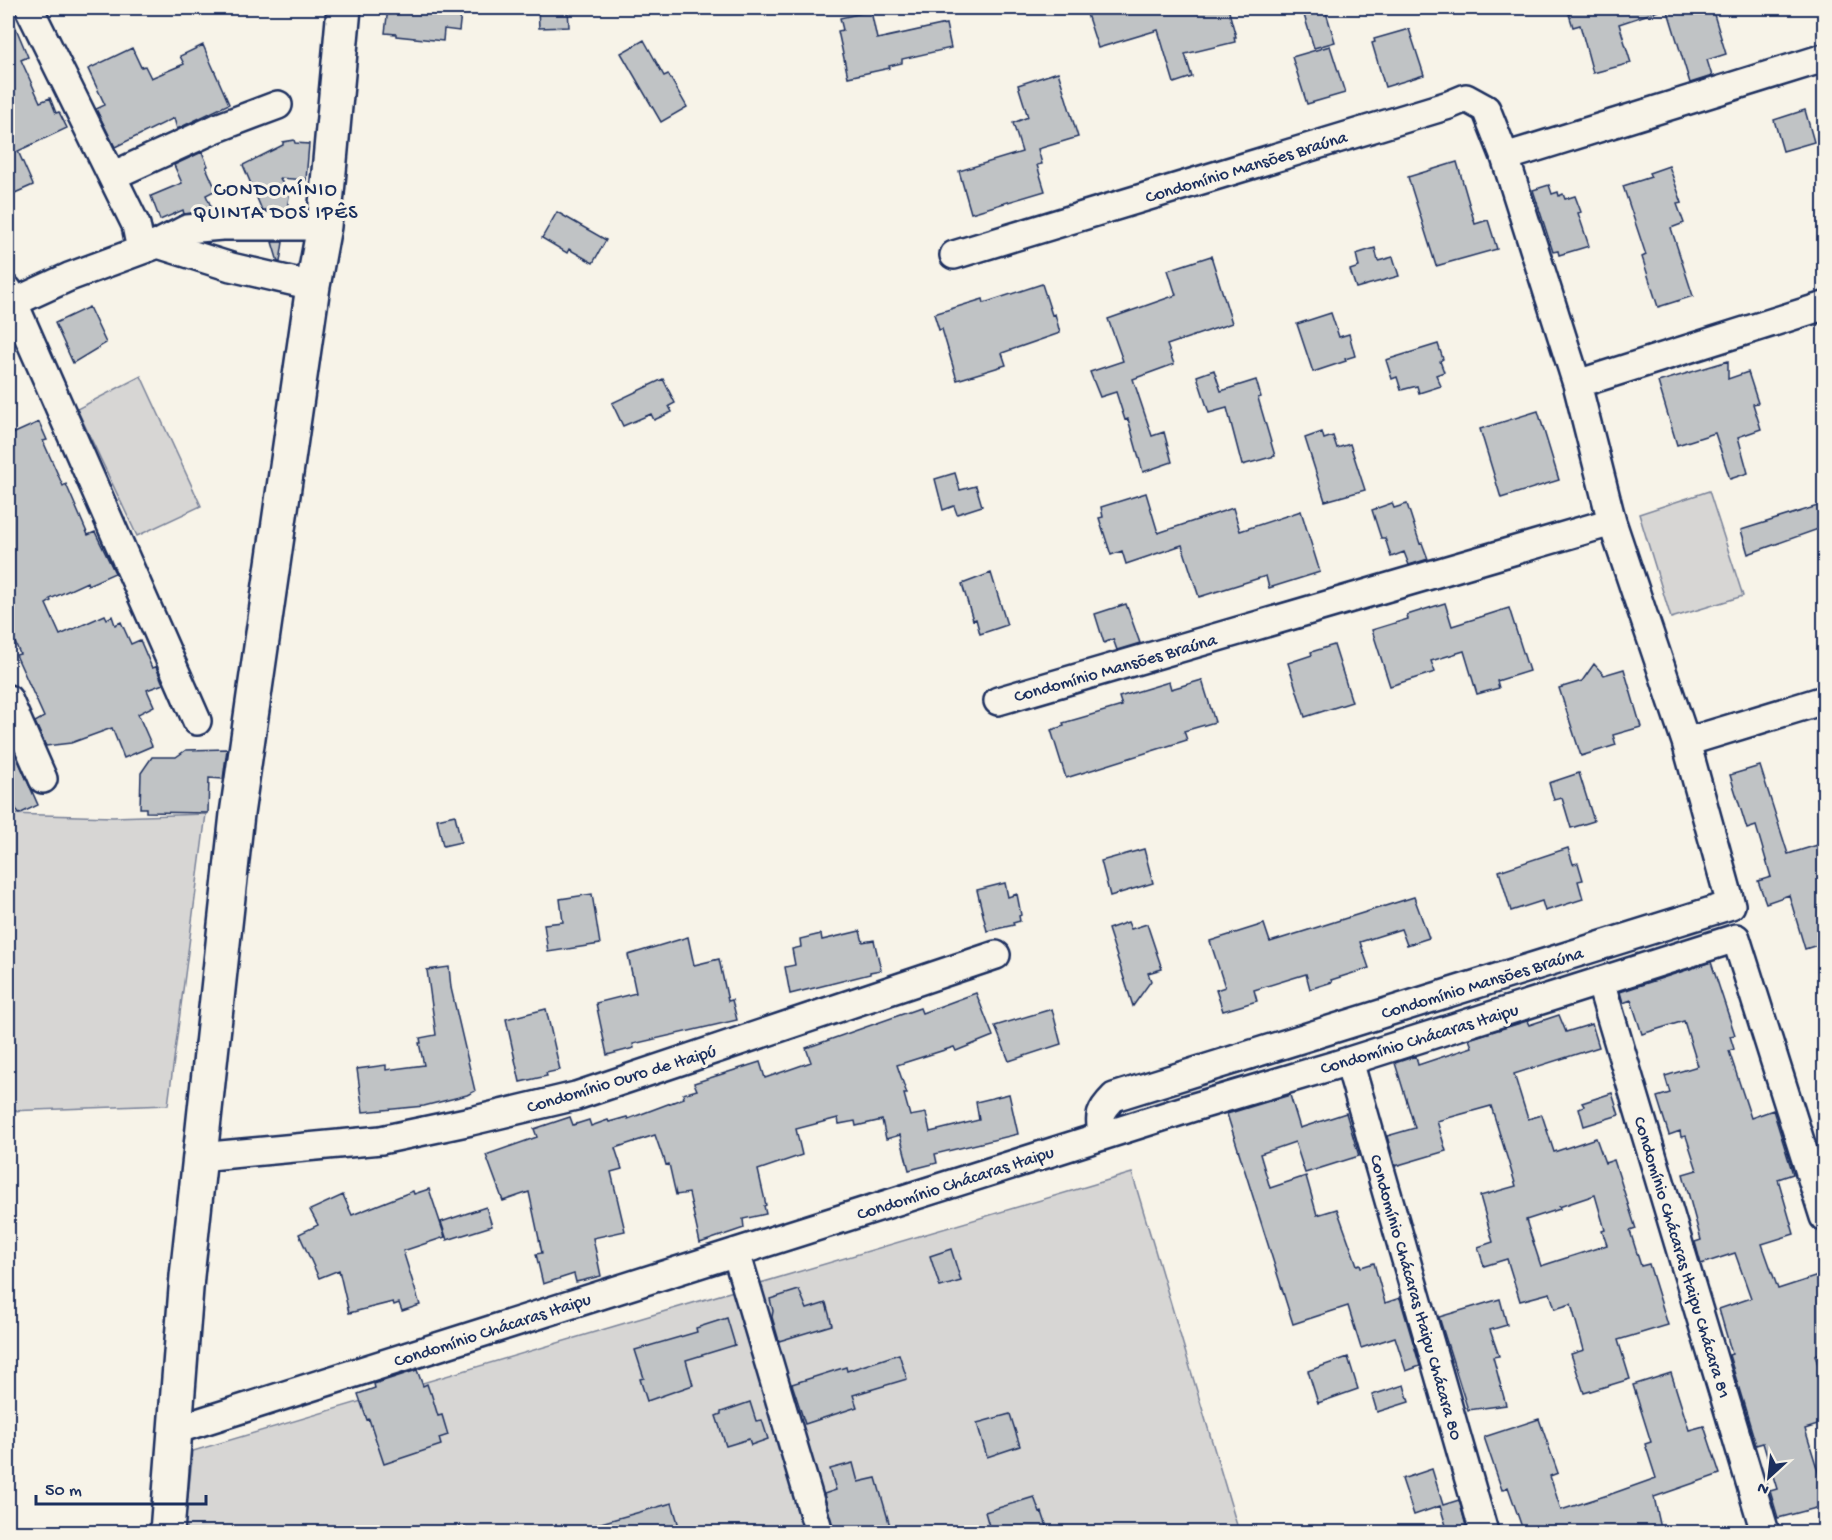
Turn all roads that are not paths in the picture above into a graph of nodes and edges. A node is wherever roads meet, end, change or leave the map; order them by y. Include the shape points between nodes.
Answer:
1 (29, 8) edge
2 (344, 8) edge
3 (1824, 58) edge
4 (278, 105) dead end
5 (1505, 157) junction
6 (112, 176) junction
7 (324, 226) junction
8 (149, 247) junction
9 (954, 255) dead end
10 (313, 286) junction
11 (9, 299) edge
12 (1824, 306) edge
13 (1577, 384) junction
14 (1612, 522) junction
15 (8, 699) edge
16 (1824, 700) edge
17 (998, 701) dead end
18 (197, 721) dead end
19 (1686, 742) junction
20 (43, 779) dead end
21 (996, 955) dead end
22 (1600, 981) junction
23 (1349, 1061) junction
24 (1103, 1135) junction
25 (199, 1157) junction
26 (1824, 1217) edge
27 (736, 1252) junction
28 (175, 1430) junction
29 (167, 1533) edge
30 (819, 1533) edge
31 (1484, 1533) edge
32 (1765, 1533) edge

1 - 6 street
2 - 7 street
3 - 5 street
4 - 6 street
5 - 9 street, Condomínio Mansões Braúna via 1486,109 1466,98
5 - 13 street, Condomínio Mansões Braúna
6 - 8 street
7 - 8 street via 187,229
7 - 10 street
8 - 10 street
8 - 11 street
10 - 25 street via 239,802
11 - 18 street
12 - 13 street
13 - 14 street, Condomínio Mansões Braúna
14 - 17 street, Condomínio Mansões Braúna
14 - 19 street, Condomínio Mansões Braúna
15 - 20 street
16 - 19 street
19 - 24 street, Condomínio Mansões Braúna via 1731,905 1114,1097 1104,1106 1099,1121
21 - 25 street, Condomínio Ouro de Itaipú via 576,1096 381,1140
22 - 23 street, Condomínio Chácaras Itaipu
22 - 26 street, Condomínio Chácaras Itaipu via 1736,938
22 - 32 street, Condomínio Chácaras Itaipu Chácara 81
23 - 24 street, Condomínio Chácaras Itaipu
23 - 31 street, Condomínio Chácaras Itaipu Chácara 80
24 - 27 street, Condomínio Chácaras Itaipu
25 - 28 street
27 - 28 street, Condomínio Chácaras Itaipu
27 - 30 street
28 - 29 street

